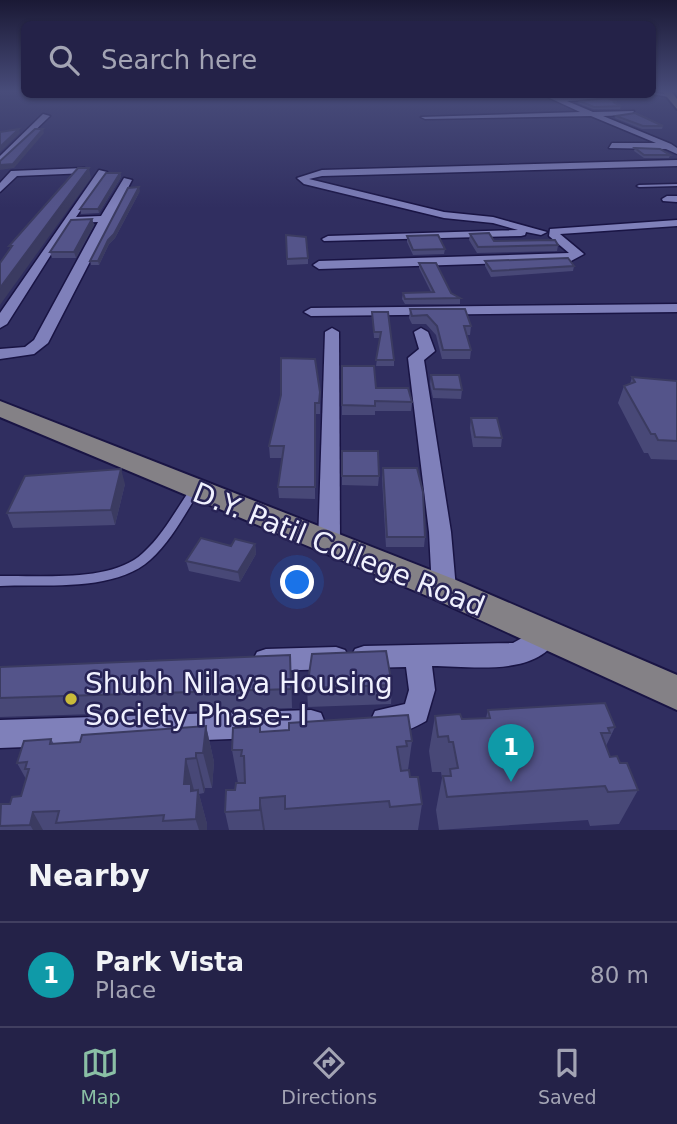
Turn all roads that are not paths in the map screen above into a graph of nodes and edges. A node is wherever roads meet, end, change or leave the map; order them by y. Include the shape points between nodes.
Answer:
1 (32, 130) edge
2 (632, 130) edge
3 (656, 139) junction
4 (673, 149) edge
5 (677, 157) edge
6 (0, 161) edge
7 (677, 163) edge
8 (331, 166) dead end
9 (84, 171) edge
10 (102, 172) dead end
11 (13, 174) junction
12 (0, 175) edge
13 (127, 180) dead end
14 (677, 185) edge
15 (639, 186) dead end
16 (0, 189) edge
17 (104, 219) junction
18 (68, 220) junction
19 (677, 223) edge
20 (546, 232) junction
21 (328, 239) dead end
22 (319, 265) dead end
23 (677, 308) edge
24 (311, 312) dead end
25 (0, 324) edge
26 (332, 332) dead end
27 (421, 332) dead end
28 (3, 358) edge
29 (0, 408) edge
30 (195, 490) junction
31 (328, 543) junction
32 (0, 581) edge
33 (444, 589) junction
34 (547, 635) junction
35 (417, 655) junction
36 (247, 661) edge
37 (677, 692) edge
38 (360, 721) edge
39 (332, 722) edge
40 (0, 734) edge

1 - 6 street
2 - 3 street
3 - 4 street
3 - 4 street via 614,143
5 - 8 street
7 - 20 street via 322,173 302,178 444,215
9 - 11 street
10 - 18 street
11 - 12 street
11 - 16 street
13 - 17 street
14 - 15 lane
17 - 18 street
17 - 28 street via 40,343
18 - 25 street
19 - 20 street
20 - 21 street
20 - 22 street via 577,256
23 - 24 street
26 - 31 street
27 - 33 street via 427,351 416,358
29 - 30 street, D.Y. Patil College Road
30 - 31 street, D.Y. Patil College Road
30 - 32 lane via 137,565 111,575
31 - 33 street, D.Y. Patil College Road
33 - 34 street, D.Y. Patil College Road
34 - 35 street via 513,654
34 - 37 street, D.Y. Patil College Road
35 - 36 street
35 - 38 street via 422,690 416,712 402,720
39 - 40 street

